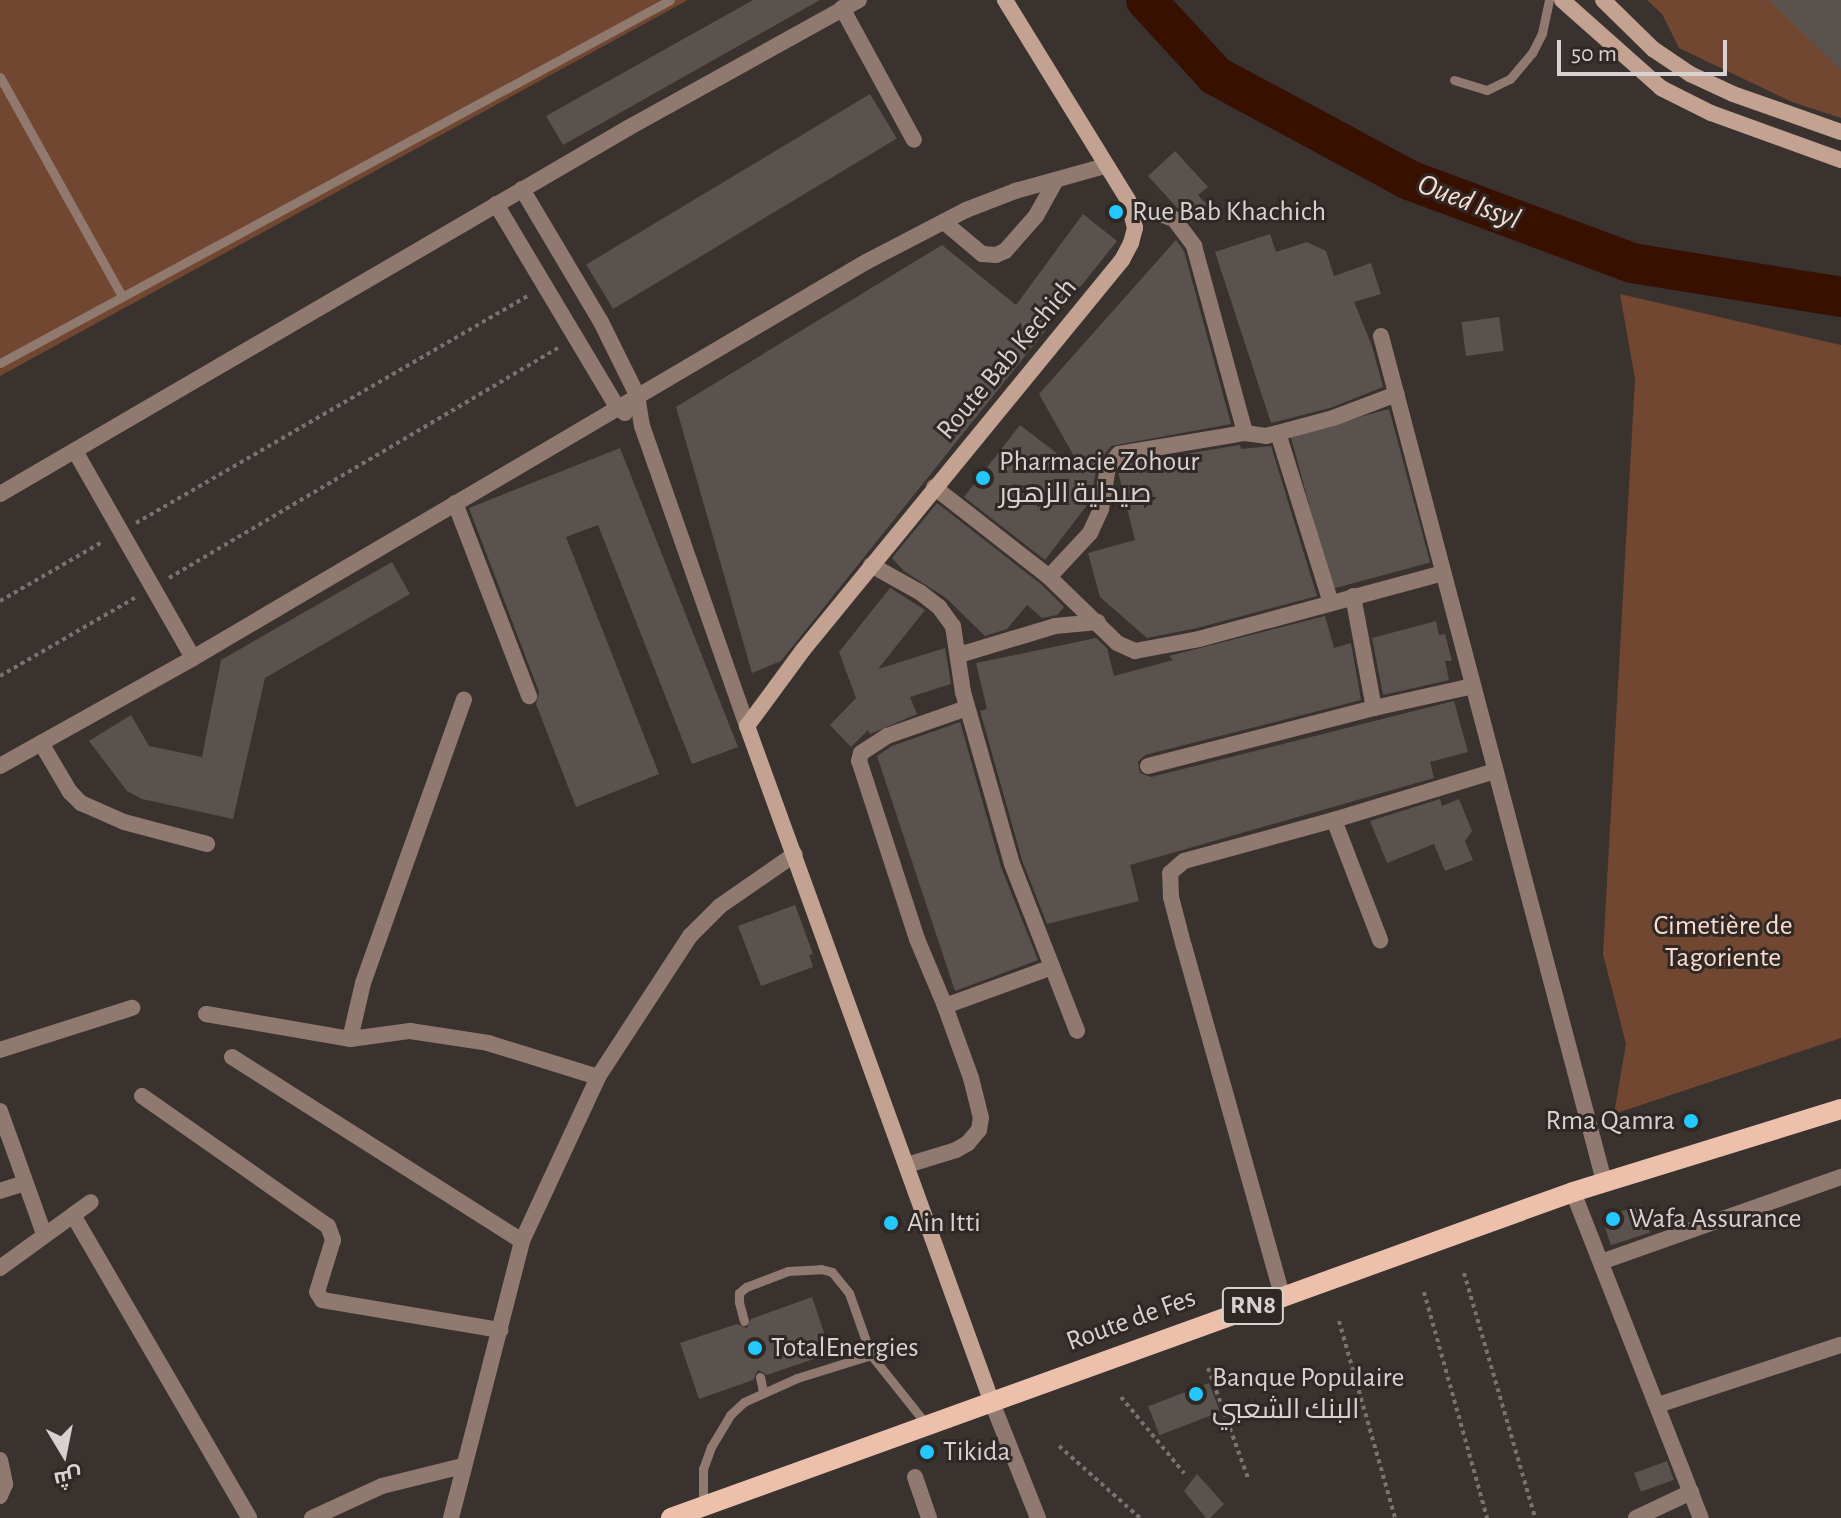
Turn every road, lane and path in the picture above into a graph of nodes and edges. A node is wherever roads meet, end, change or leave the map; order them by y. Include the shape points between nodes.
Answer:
1 (670, 0) edge
2 (859, 0) edge
3 (1005, 0) edge
4 (1549, 0) edge
5 (1562, 0) edge
6 (1603, 0) edge
7 (842, 8) junction
8 (0, 77) edge
9 (1454, 80) dead end
10 (1841, 132) edge
11 (914, 140) dead end
12 (1841, 160) edge
13 (1105, 166) junction
14 (1056, 180) junction
15 (522, 189) junction
16 (496, 204) junction
17 (1133, 213) junction
18 (944, 222) junction
19 (546, 286) junction
20 (122, 296) junction
21 (1381, 336) dead end
22 (576, 338) junction
23 (0, 363) edge
24 (1397, 394) junction
25 (637, 395) junction
26 (617, 407) junction
27 (642, 426) junction
28 (1245, 433) junction
29 (1278, 433) junction
30 (75, 451) junction
31 (934, 487) junction
32 (0, 494) edge
33 (455, 503) junction
34 (122, 531) junction
35 (871, 565) junction
36 (1443, 573) junction
37 (1049, 577) junction
38 (152, 588) junction
39 (1353, 596) junction
40 (0, 601) edge
41 (1331, 603) junction
42 (1098, 622) junction
43 (959, 655) junction
44 (193, 658) junction
45 (0, 676) edge
46 (1473, 686) junction
47 (529, 696) dead end
48 (464, 699) dead end
49 (967, 708) junction
50 (1374, 708) junction
51 (747, 726) junction
52 (41, 743) junction
53 (0, 766) edge
54 (1148, 766) dead end
55 (1495, 771) junction
56 (1334, 820) junction
57 (207, 844) dead end
58 (795, 854) junction
59 (1380, 940) dead end
60 (1052, 967) junction
61 (945, 1006) junction
62 (132, 1008) dead end
63 (206, 1014) dead end
64 (1077, 1031) dead end
65 (350, 1039) junction
66 (0, 1050) edge
67 (232, 1057) dead end
68 (598, 1077) junction
69 (142, 1096) dead end
70 (1841, 1109) edge
71 (0, 1111) edge
72 (907, 1165) junction
73 (1841, 1177) edge
74 (1604, 1181) junction
75 (24, 1183) junction
76 (0, 1191) edge
77 (1573, 1192) junction
78 (91, 1202) dead end
79 (73, 1215) junction
80 (44, 1234) junction
81 (522, 1241) junction
82 (1601, 1262) junction
83 (0, 1268) edge
84 (1464, 1273) dead end
85 (1424, 1292) dead end
86 (1282, 1295) junction
87 (744, 1321) dead end
88 (1339, 1321) dead end
89 (500, 1330) junction
90 (1841, 1345) edge
91 (871, 1355) junction
92 (1208, 1368) dead end
93 (760, 1377) dead end
94 (763, 1391) junction
95 (1121, 1397) dead end
96 (991, 1400) junction
97 (1658, 1405) junction
98 (926, 1424) junction
99 (1059, 1446) dead end
100 (0, 1460) edge
101 (462, 1466) junction
102 (1184, 1473) dead end
103 (915, 1477) dead end
104 (1248, 1478) dead end
105 (1691, 1492) junction
106 (0, 1496) edge
107 (703, 1506) junction
108 (249, 1518) edge
109 (312, 1518) edge
110 (451, 1518) edge
111 (671, 1518) edge
112 (929, 1518) edge
113 (1038, 1518) edge
114 (1140, 1518) edge
115 (1395, 1518) edge
116 (1487, 1518) edge
117 (1535, 1518) edge
118 (1636, 1518) edge
119 (1701, 1518) edge

1 - 20 lane
2 - 7 street
3 - 13 street
4 - 9 lane via 1542,33 1510,79 1487,90
5 - 12 street via 1661,88 1711,113
6 - 10 street via 1653,49 1690,74
7 - 11 street
7 - 15 street
8 - 20 lane
13 - 14 street
13 - 17 street
14 - 18 street via 1015,191
14 - 18 street via 1036,216 996,255 982,254
15 - 16 street
15 - 25 street via 601,322
16 - 19 street
16 - 30 street
17 - 28 street via 1154,212 1174,219 1194,246
17 - 31 street, Route Bab Kechich via 1133,236 1122,260
18 - 25 street
19 - 22 street
19 - 34 path
20 - 23 lane
21 - 24 street
22 - 26 street
22 - 38 path
24 - 29 street
24 - 36 street
25 - 26 street
25 - 27 street
26 - 27 street
26 - 33 street
27 - 51 street
28 - 29 street
28 - 37 street via 1113,458 1097,520
29 - 41 street
30 - 32 street
30 - 34 street
31 - 35 street, Route Bab Kechich
31 - 37 street
33 - 44 street
33 - 47 street
34 - 38 street
34 - 40 path
35 - 43 street via 939,607 953,626
35 - 51 street, Route Bab Kechich
36 - 39 street
36 - 46 street
37 - 42 street
38 - 44 street
38 - 45 path
39 - 41 street
39 - 50 street
41 - 42 street via 1151,651 1126,649
42 - 43 street via 1055,626
43 - 49 street
44 - 52 street
46 - 50 street
46 - 55 street
48 - 65 street via 363,983
49 - 60 street via 1012,864
49 - 61 street via 887,736 861,753 859,761 917,939
50 - 54 street
51 - 58 street
52 - 53 street
52 - 57 street via 81,803 124,822
55 - 56 street
55 - 74 street
56 - 59 street
56 - 86 street via 1184,861 1173,868 1168,882
58 - 68 street via 720,906 690,936
58 - 72 street
60 - 61 street
60 - 64 street
61 - 72 street via 971,1078 979,1130 956,1150
62 - 66 street
63 - 65 street
65 - 68 street via 425,1033 488,1043
67 - 81 street
68 - 81 street
69 - 89 street via 328,1226 333,1240 317,1292 322,1300
70 - 74 main road, Route de Fes / RN8
71 - 75 street
72 - 96 street
73 - 82 street
74 - 77 main road, Route de Fes / RN8
75 - 76 street
75 - 80 street
77 - 82 street
77 - 86 main road, Route de Fes / RN8
78 - 79 street
79 - 80 street
79 - 108 street
80 - 83 street
81 - 89 street
82 - 97 street
84 - 117 path
85 - 116 path
86 - 96 main road, Route de Fes / RN8
87 - 91 lane via 739,1293 746,1287 788,1271 821,1269 832,1272 849,1293
88 - 115 path
89 - 101 street
90 - 97 street
91 - 94 lane
91 - 98 lane
92 - 104 path
93 - 94 lane
94 - 107 lane via 730,1415 711,1447 703,1469
95 - 102 path
96 - 98 main road, Route de Fes / RN8
96 - 113 street
97 - 105 street
98 - 107 main road, Route de Fes / RN8
99 - 114 path
100 - 106 street via 5,1484
101 - 109 street via 382,1486
101 - 110 street
103 - 112 street
105 - 118 street
105 - 119 street
107 - 111 main road, Route de Fes / RN8

